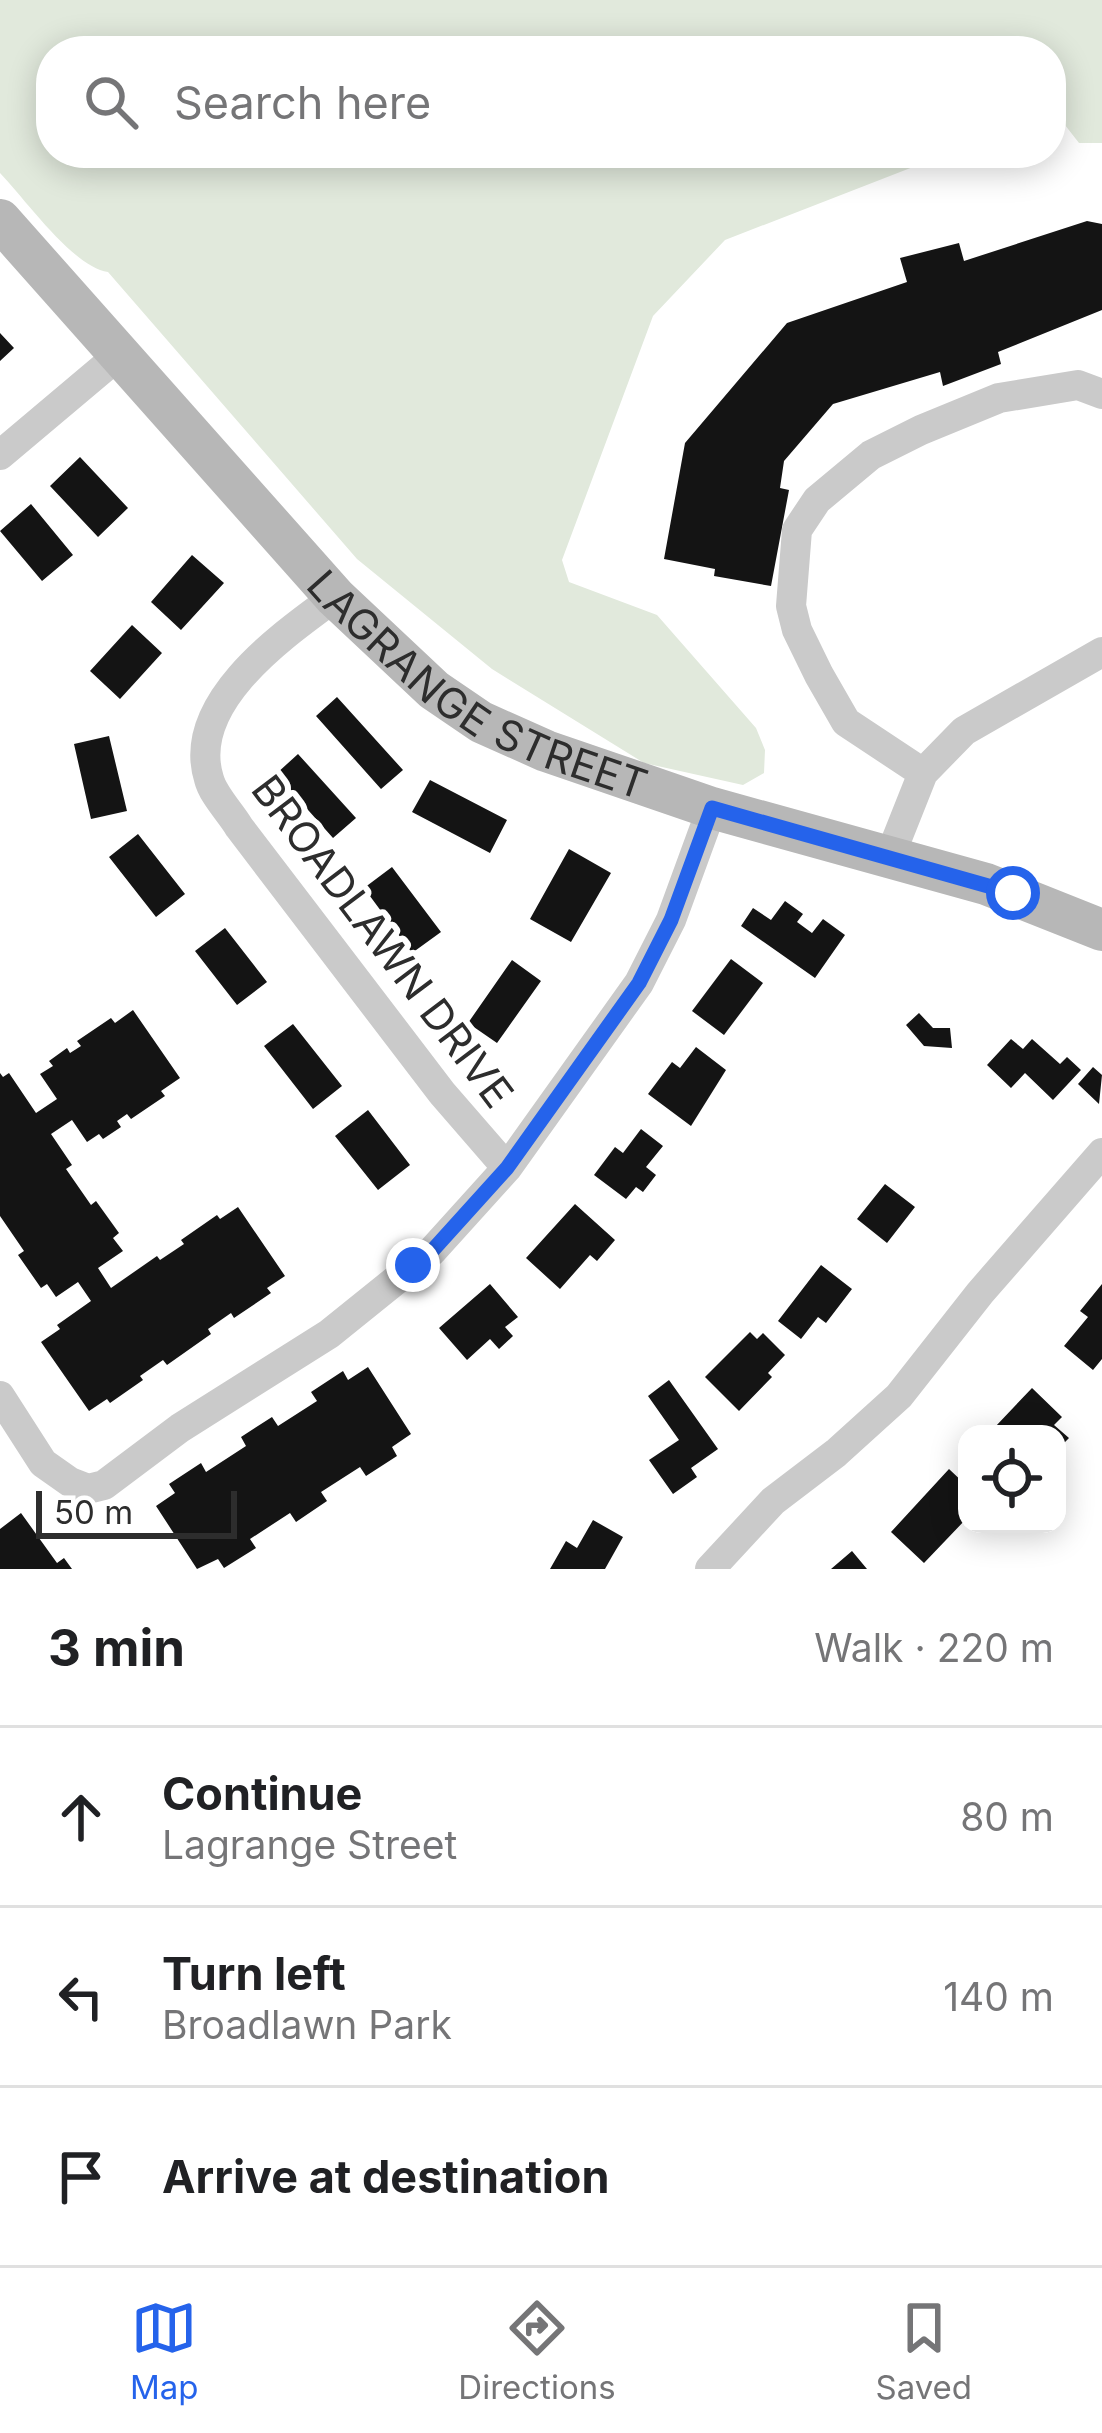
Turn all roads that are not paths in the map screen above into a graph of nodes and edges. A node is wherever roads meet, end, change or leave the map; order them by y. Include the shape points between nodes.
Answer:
1 (0, 220) edge
2 (120, 354) junction
3 (1102, 394) edge
4 (0, 455) edge
5 (335, 597) junction
6 (1102, 652) edge
7 (923, 773) junction
8 (712, 808) junction
9 (890, 856) junction
10 (1102, 930) edge
11 (1102, 1153) edge
12 (507, 1168) junction
13 (0, 1396) edge
14 (710, 1569) edge

1 - 2 main road, LAGRANGE STREET
2 - 4 street
2 - 5 main road, LAGRANGE STREET
3 - 7 street via 1078,385 999,398 871,455 817,500 797,530 791,606 819,675 847,722
5 - 8 main road, LAGRANGE STREET via 434,690 482,722
5 - 12 street, BROADLAWN DRIVE via 280,638 220,704 206,745 209,780
6 - 7 street via 964,731
7 - 9 street
8 - 9 main road, LAGRANGE STREET
8 - 12 street via 639,983
9 - 10 main road, LAGRANGE STREET
11 - 14 street via 899,1396 773,1501
12 - 13 street via 432,1251 329,1334 104,1485 88,1489 44,1463

